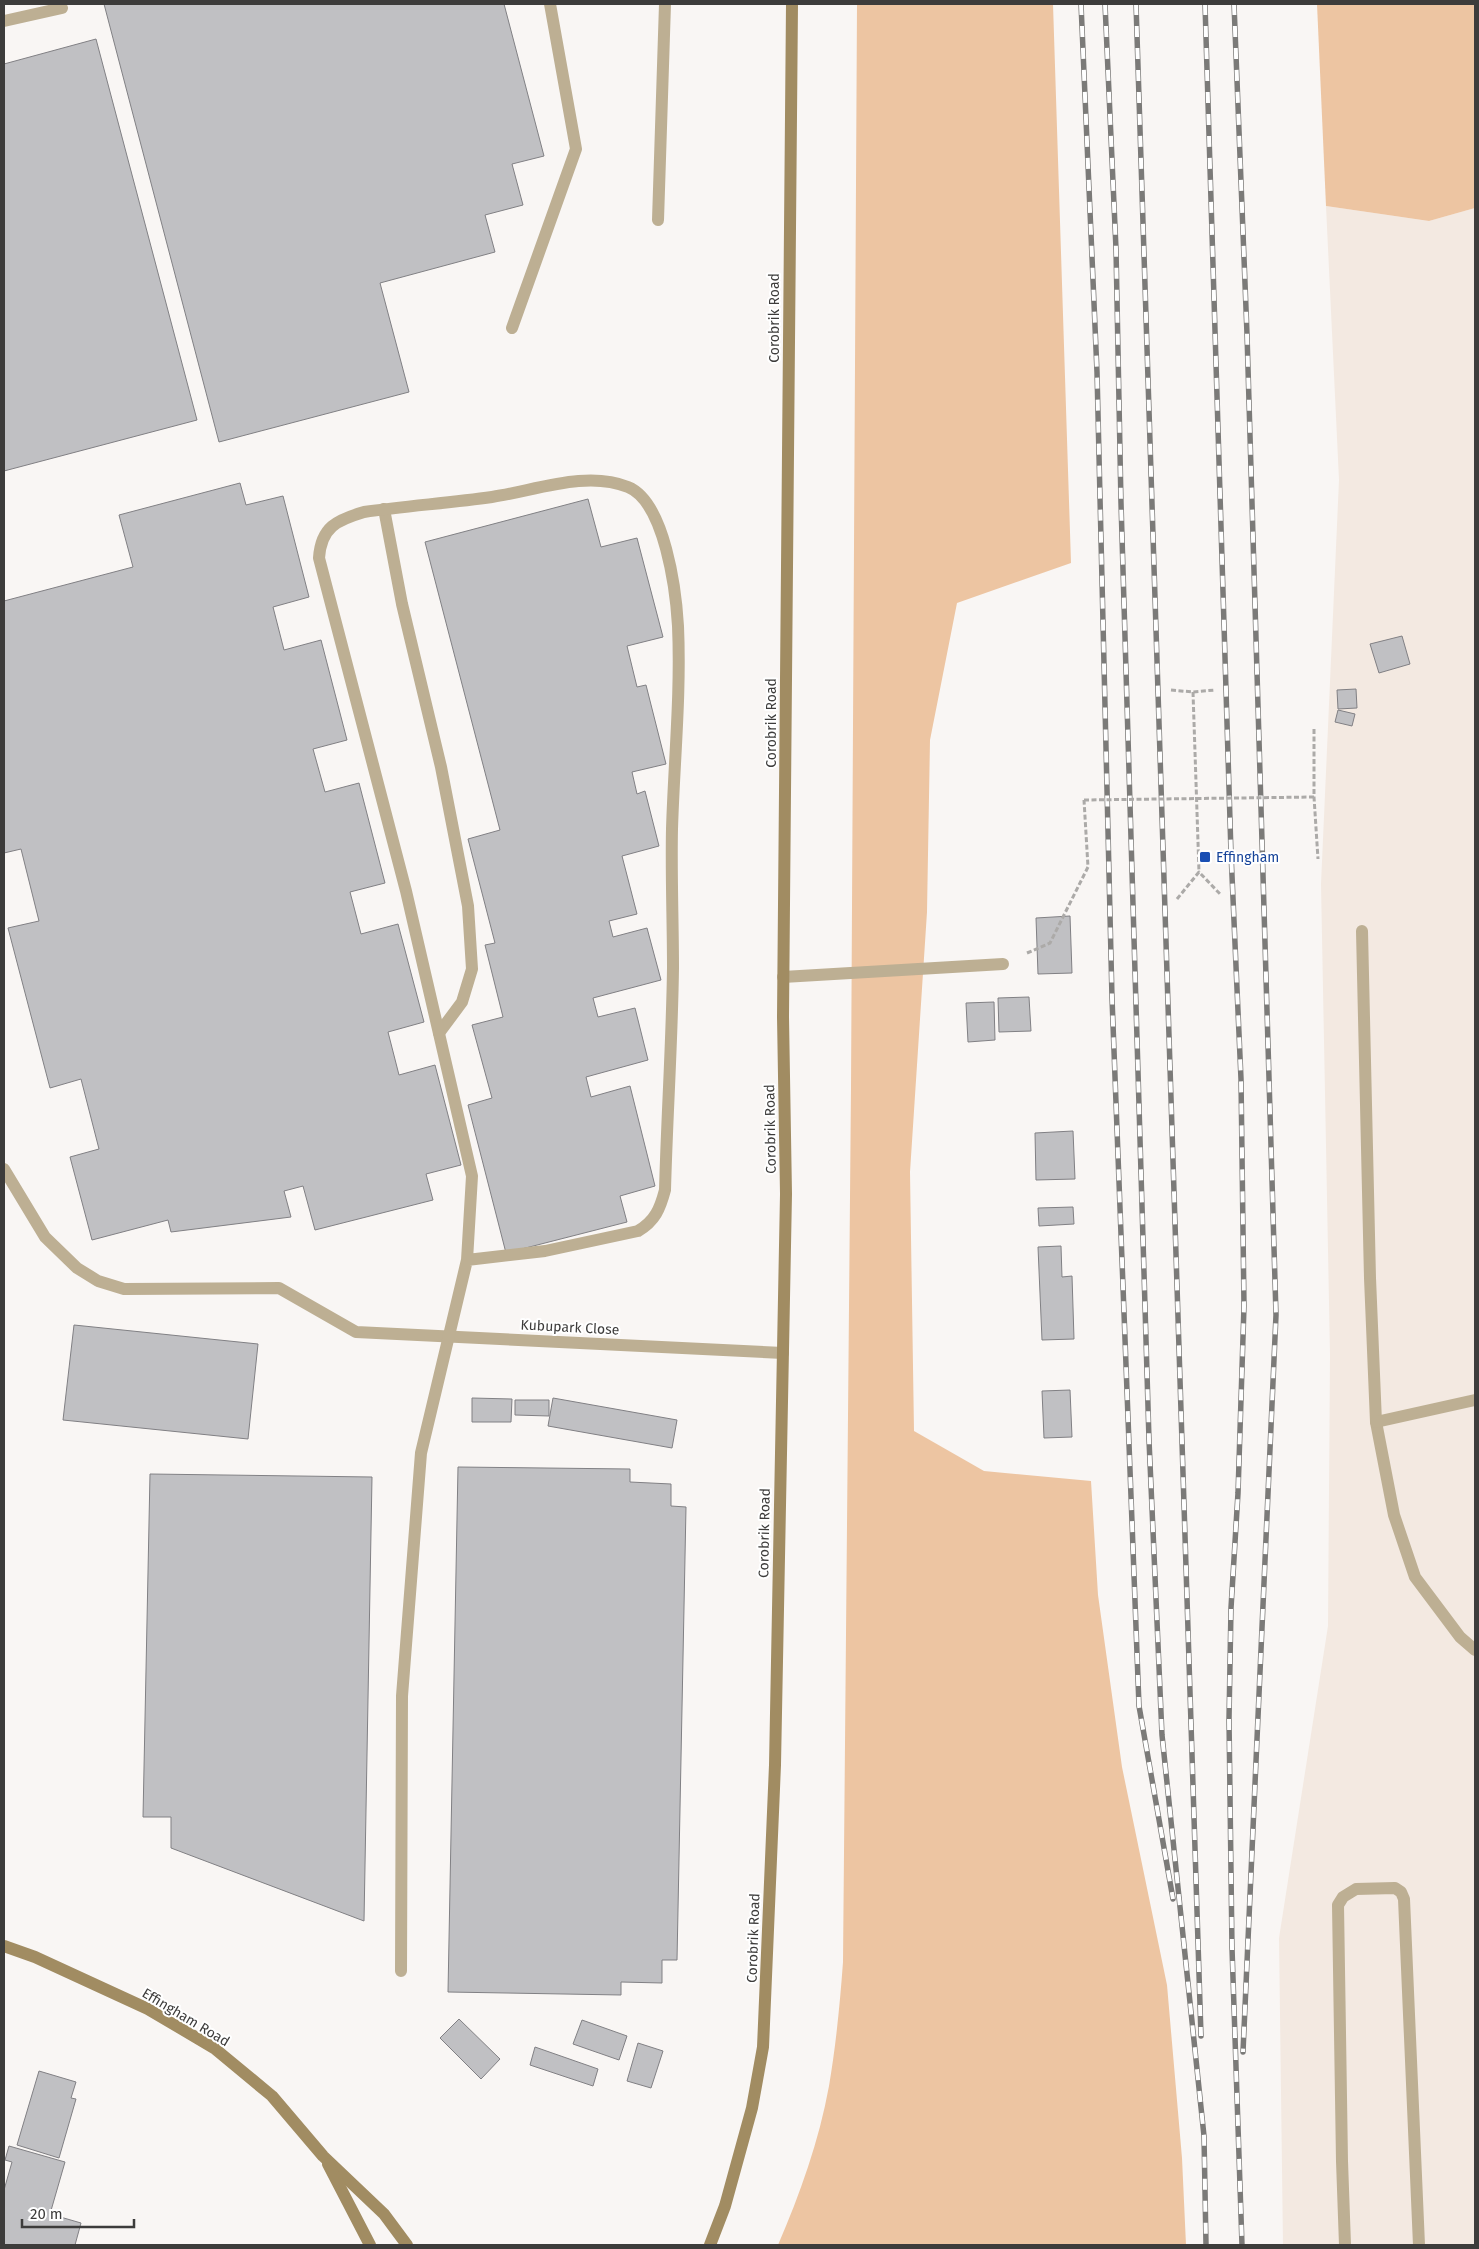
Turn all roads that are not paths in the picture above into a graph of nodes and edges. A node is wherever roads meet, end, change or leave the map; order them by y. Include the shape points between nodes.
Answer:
1 (550, 4) edge
2 (665, 4) edge
3 (792, 4) edge
4 (62, 8) dead end
5 (4, 22) edge
6 (658, 220) dead end
7 (512, 328) dead end
8 (384, 509) junction
9 (1362, 931) dead end
10 (1003, 964) road end
11 (783, 977) junction
12 (439, 1033) junction
13 (4, 1169) edge
14 (468, 1260) junction
15 (451, 1336) junction
16 (783, 1353) junction
17 (1475, 1400) edge
18 (1376, 1422) junction
19 (1475, 1650) edge
20 (4, 1946) edge
21 (401, 1971) dead end
22 (323, 2156) junction
23 (370, 2245) edge
24 (407, 2245) edge
25 (710, 2245) edge
26 (1345, 2245) edge
27 (1419, 2245) edge

1 - 7 lane via 576,150
2 - 6 lane
3 - 11 street, Corobrik Road
4 - 5 lane
8 - 12 lane via 468,906 472,969 462,1002
8 - 12 lane via 364,512 332,526 320,546 320,558
8 - 14 lane via 493,497 581,481 630,487 643,498 664,539 678,626 672,830 673,970 665,1190 661,1208 651,1222 630,1233 545,1251
9 - 18 lane
10 - 11 lane
11 - 16 street, Corobrik Road via 786,1194
12 - 14 lane via 472,1176
13 - 15 lane, Kubupark Close via 45,1237 77,1268 98,1280 124,1289 279,1288 356,1332
14 - 15 lane
15 - 16 lane, Kubupark Close
15 - 21 lane via 421,1453 402,1696
16 - 25 street, Corobrik Road via 775,1765 763,2047 743,2143
17 - 18 lane
18 - 19 lane via 1394,1515 1415,1577 1460,1637
20 - 22 street, Effingham Road via 148,2008 214,2048 272,2096
22 - 23 street, Effingham Road
22 - 24 street, Effingham Road via 384,2214
26 - 27 lane via 1338,1905 1343,1897 1356,1889 1395,1888 1404,1899

